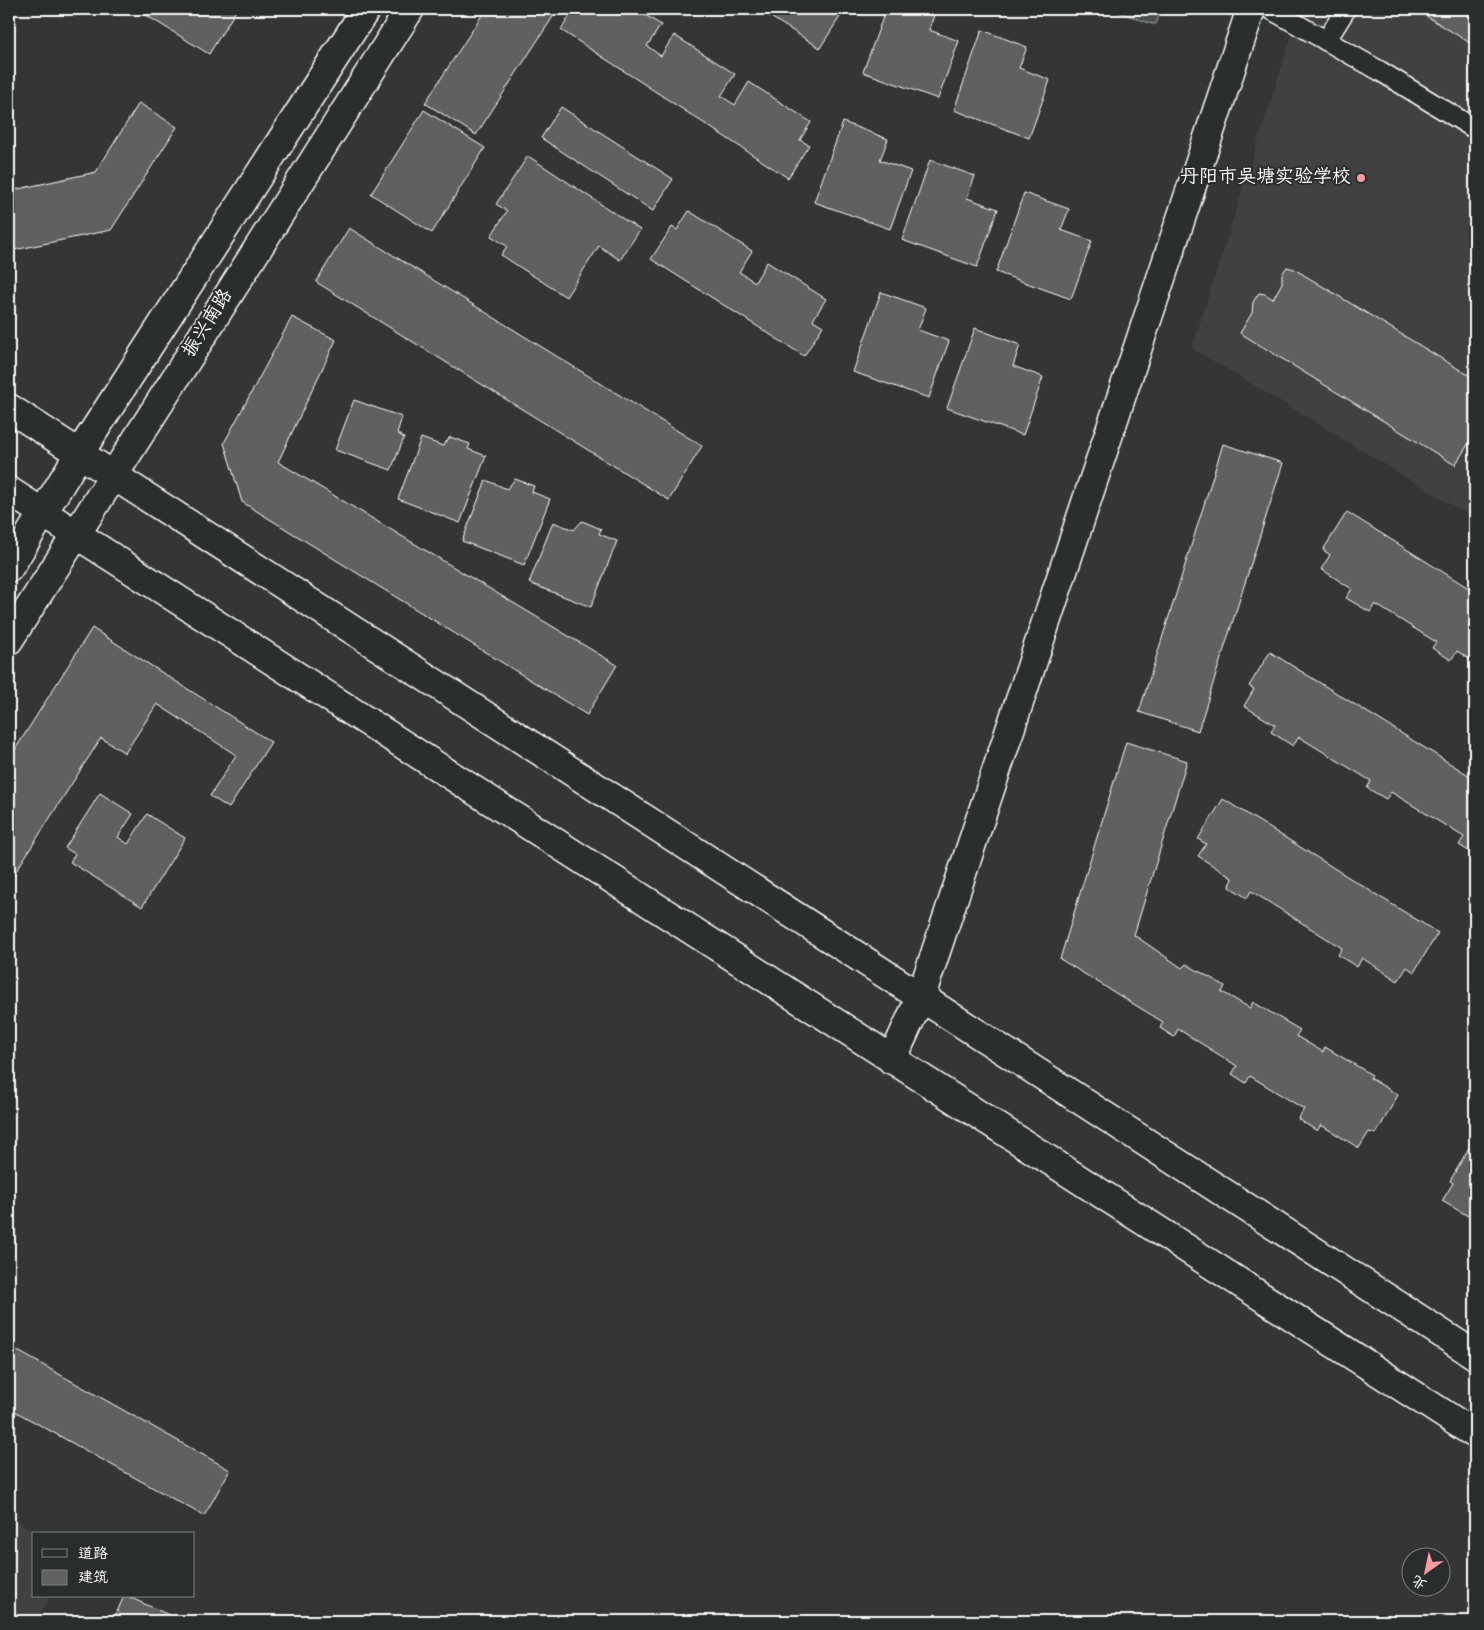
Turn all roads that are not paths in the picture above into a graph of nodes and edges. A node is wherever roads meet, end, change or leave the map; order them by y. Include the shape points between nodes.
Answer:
1 (366, 9) edge
2 (410, 9) edge
3 (1251, 9) edge
4 (1270, 9) edge
5 (1346, 9) edge
6 (1326, 41) junction
7 (1475, 129) edge
8 (9, 408) edge
9 (79, 454) junction
10 (112, 476) junction
11 (9, 491) edge
12 (43, 513) junction
13 (75, 534) junction
14 (9, 568) edge
15 (9, 640) edge
16 (921, 996) junction
17 (892, 1060) junction
18 (1475, 1355) edge
19 (1475, 1434) edge

1 - 9 street, 振兴南路
2 - 10 street, 振兴南路
3 - 16 street
4 - 6 lane
5 - 6 lane
6 - 7 lane
8 - 9 street
9 - 10 street
9 - 12 street, 振兴南路
10 - 13 street, 振兴南路
10 - 16 street
11 - 12 street
12 - 13 street
12 - 14 street, 振兴南路
13 - 15 street, 振兴南路
13 - 17 street
16 - 17 street
16 - 18 street
17 - 19 street

